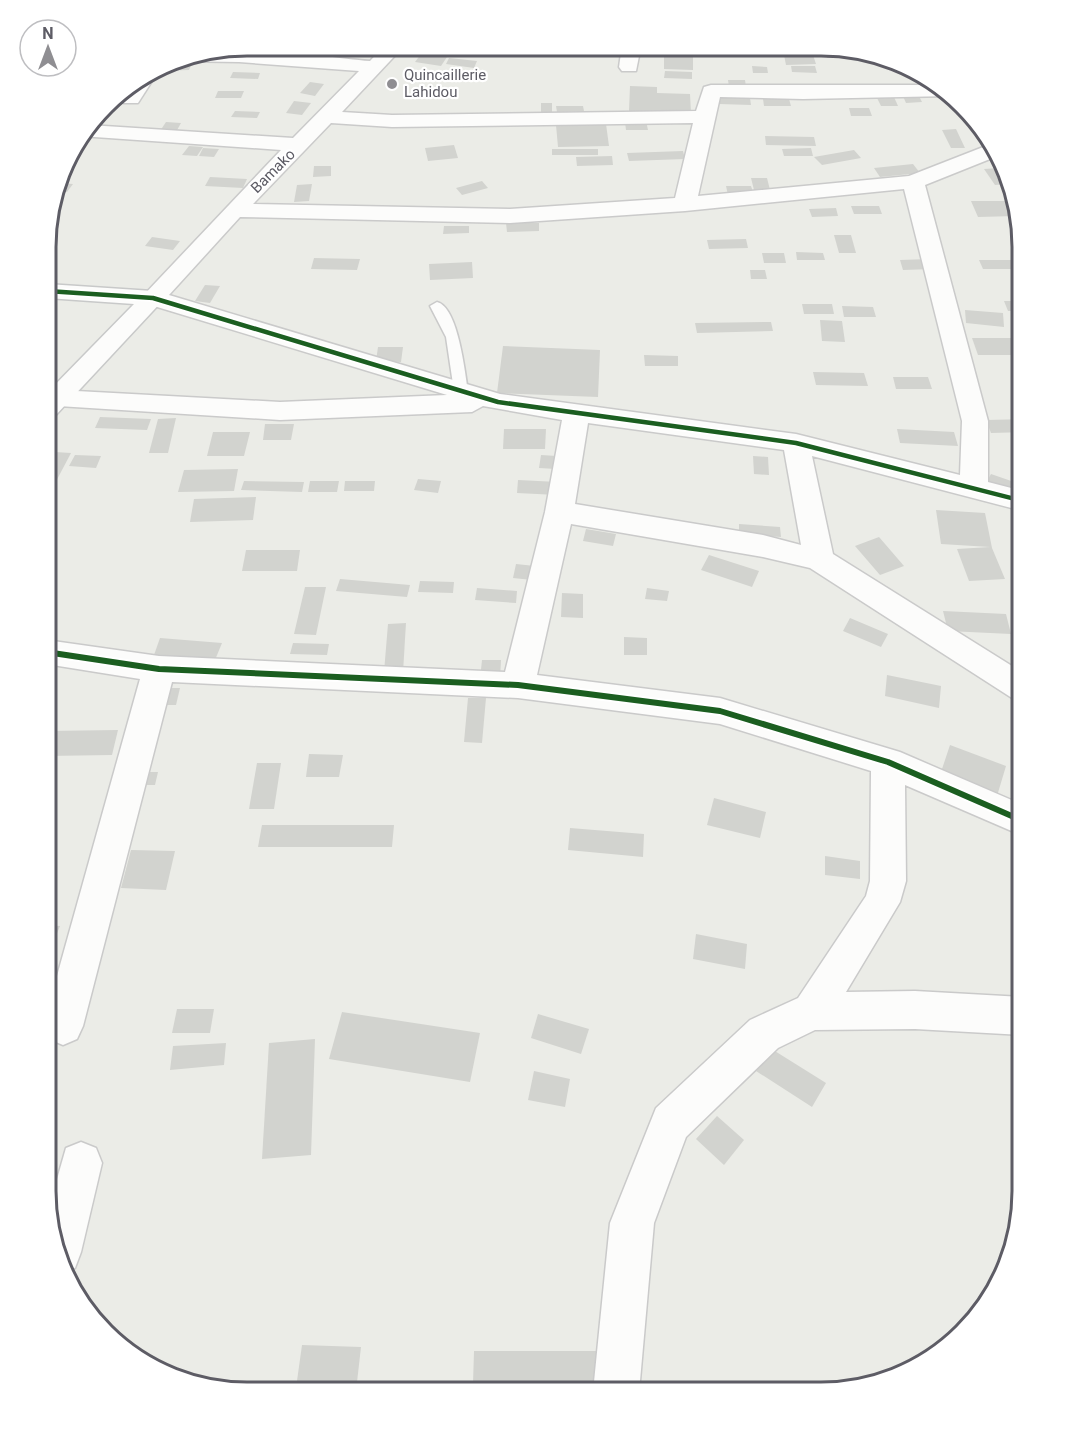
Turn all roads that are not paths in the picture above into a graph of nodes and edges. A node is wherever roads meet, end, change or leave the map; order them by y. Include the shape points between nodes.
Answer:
1 (242, 56) edge
2 (386, 56) edge
3 (631, 56) edge
4 (376, 67) junction
5 (630, 67) dead end
6 (932, 91) edge
7 (135, 92) edge
8 (131, 99) dead end
9 (326, 117) junction
10 (705, 117) junction
11 (94, 132) edge
12 (298, 145) junction
13 (988, 152) edge
14 (913, 182) junction
15 (685, 204) junction
16 (234, 210) junction
17 (56, 292) edge
18 (153, 298) junction
19 (436, 306) dead end
20 (461, 391) junction
21 (56, 392) edge
22 (498, 402) junction
23 (577, 412) junction
24 (796, 443) junction
25 (974, 488) junction
26 (1012, 498) edge
27 (559, 512) junction
28 (819, 560) junction
29 (56, 654) edge
30 (159, 669) junction
31 (1012, 682) edge
32 (518, 685) junction
33 (888, 762) junction
34 (1012, 816) edge
35 (812, 1011) junction
36 (1012, 1015) edge
37 (63, 1026) dead end
38 (81, 1163) dead end
39 (62, 1239) edge
40 (617, 1382) edge

1 - 4 street
2 - 4 street, Bamako
3 - 5 street
4 - 9 street, Bamako
6 - 10 street via 718,90 708,95
7 - 8 street
9 - 10 street via 392,121
9 - 12 street, Bamako
10 - 15 street
11 - 12 street
12 - 16 street, Bamako
13 - 14 street
14 - 15 street
14 - 25 street via 975,421
15 - 16 street via 510,216
16 - 18 street, Bamako
17 - 18 street
18 - 20 street
18 - 21 street, Bamako
19 - 20 lane via 453,337
20 - 22 street
21 - 22 street via 280,411
22 - 23 street
23 - 24 street
23 - 27 street
24 - 25 street
24 - 28 street
25 - 26 street
27 - 28 street via 763,546
27 - 32 street
28 - 31 street
29 - 30 street
30 - 32 street
30 - 37 street
32 - 33 street via 720,711
33 - 34 street
33 - 35 street via 888,881 882,902
35 - 36 street via 915,1010
35 - 40 street via 764,1034 671,1123 632,1223
38 - 39 street

